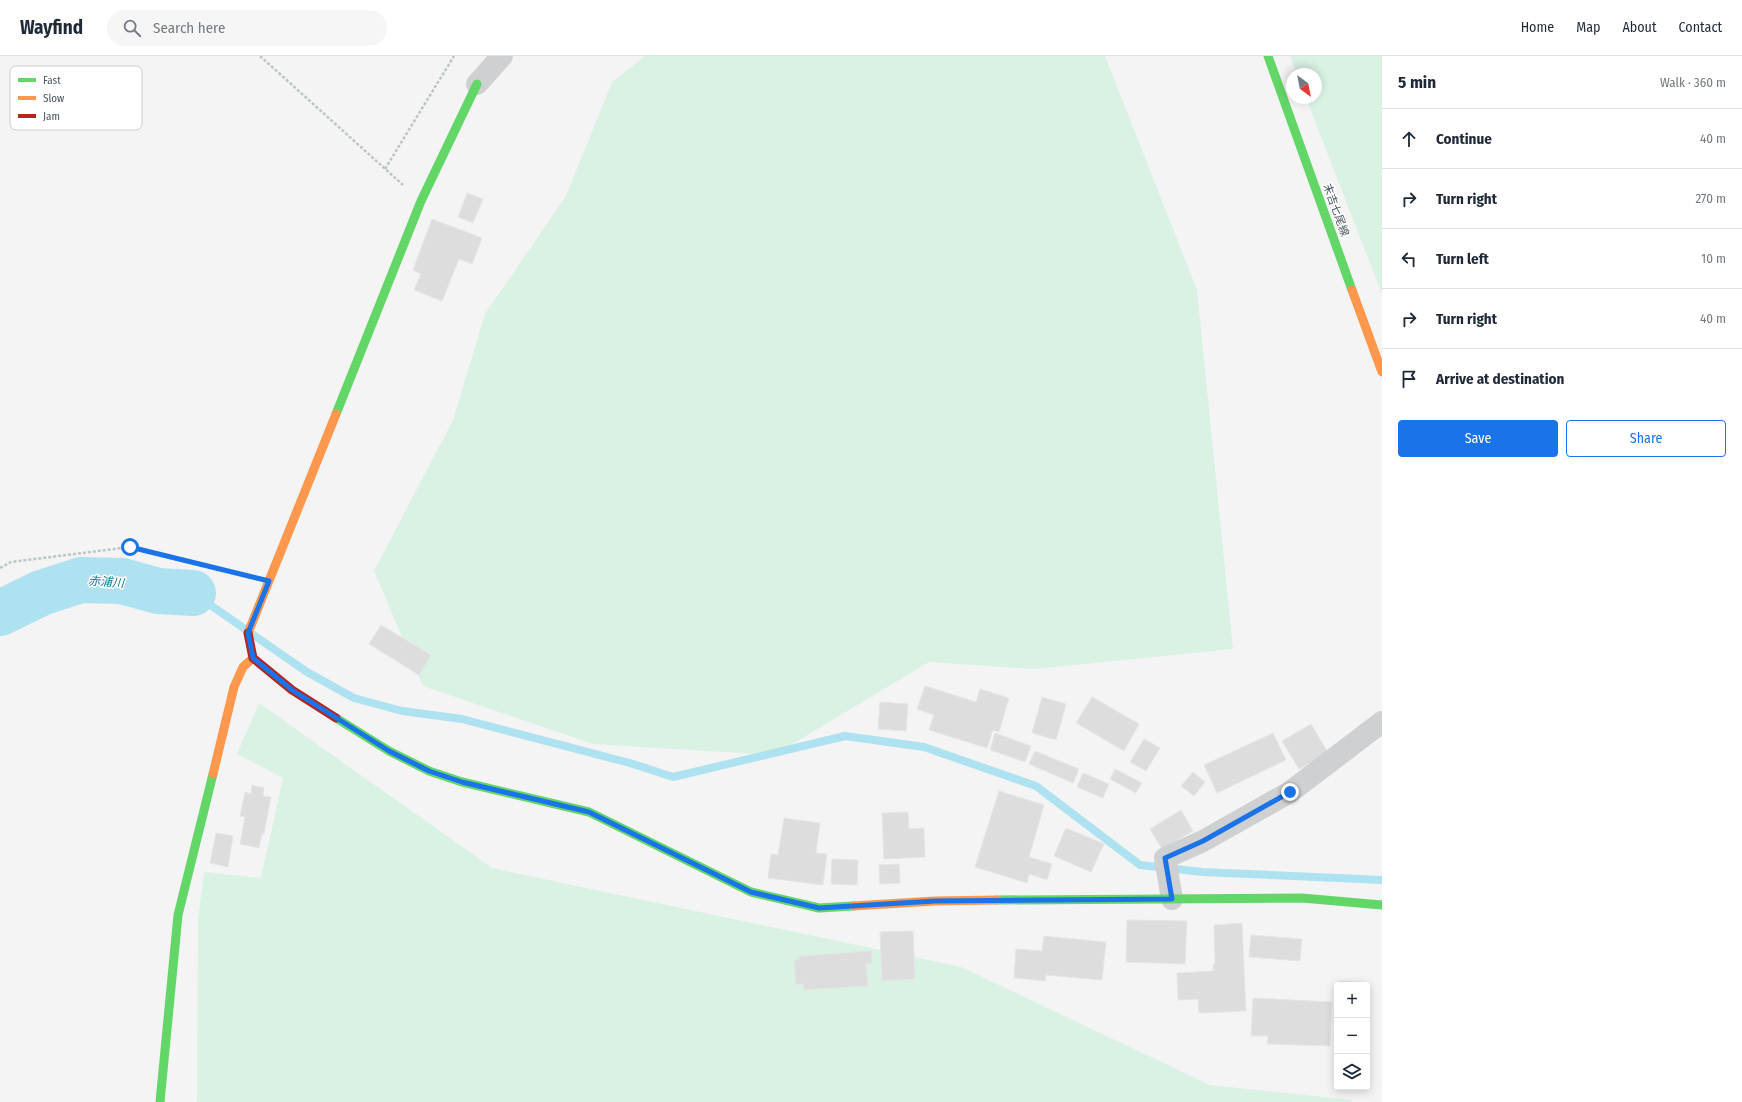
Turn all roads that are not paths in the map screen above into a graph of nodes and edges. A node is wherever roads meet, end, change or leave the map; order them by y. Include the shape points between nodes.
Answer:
1 (502, 56) edge
2 (1268, 56) edge
3 (477, 84) joint
4 (1382, 372) edge
5 (253, 658) junction
6 (1382, 722) edge
7 (1172, 899) junction
8 (1382, 905) edge
9 (160, 1102) edge

1 - 3 street
2 - 4 street, 末吉七尾線
3 - 5 street via 421,201 248,633
5 - 7 street via 292,690 389,751 429,771 462,782 589,812 751,892 819,908 935,901
5 - 9 street via 243,668 234,687 178,915
6 - 7 street via 1290,792 1203,841 1165,858
7 - 8 street via 1302,898

